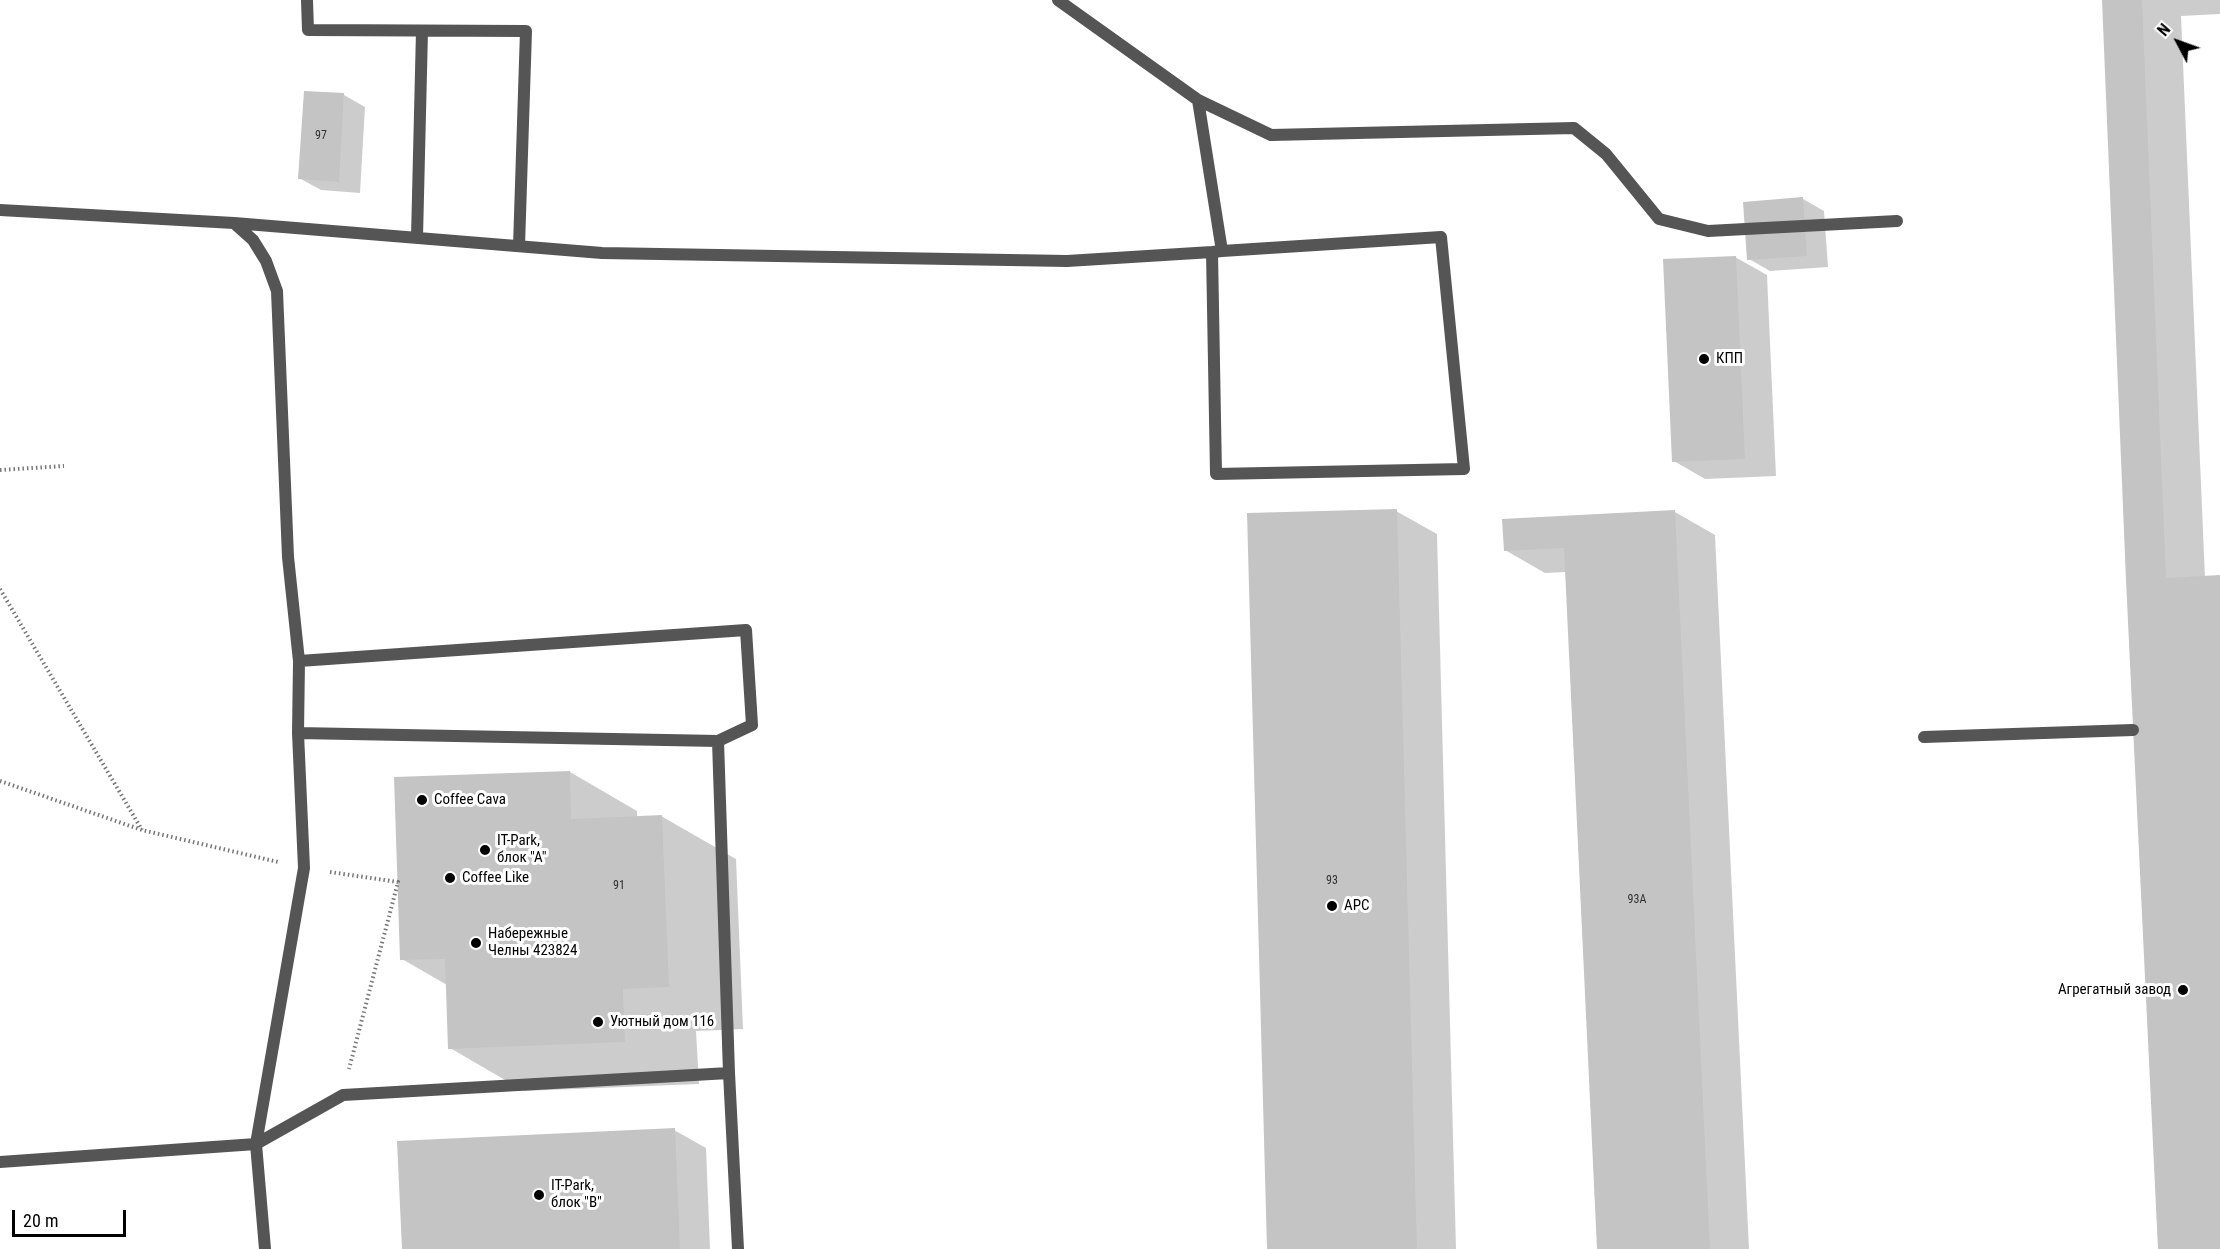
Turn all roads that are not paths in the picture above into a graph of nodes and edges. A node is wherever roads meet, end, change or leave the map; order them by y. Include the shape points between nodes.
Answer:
1 (307, 0) edge
2 (1058, 0) edge
3 (422, 31) junction
4 (1198, 100) junction
5 (0, 210) edge
6 (1897, 221) dead end
7 (234, 223) junction
8 (417, 237) junction
9 (519, 246) junction
10 (1217, 251) junction
11 (299, 661) junction
12 (2133, 730) dead end
13 (298, 733) junction
14 (1924, 737) dead end
15 (718, 741) junction
16 (729, 1073) junction
17 (256, 1144) junction
18 (0, 1162) edge
19 (265, 1249) edge
20 (738, 1249) edge

1 - 3 lane via 308,30
2 - 4 lane
3 - 8 lane
3 - 9 lane via 526,31
4 - 6 lane via 1271,135 1574,128 1606,154 1659,219 1708,231
4 - 10 lane
5 - 7 lane
7 - 8 lane
7 - 11 lane via 253,240 277,291 288,557
8 - 9 lane
9 - 10 lane via 602,253 1067,261
10 - 10 lane via 1442,237 1464,469 1216,474
11 - 13 lane
11 - 15 lane via 746,630 752,725
12 - 14 lane
13 - 15 lane
13 - 17 lane via 304,868
15 - 16 lane
16 - 17 lane via 343,1095
16 - 20 lane
17 - 18 lane
17 - 19 lane

